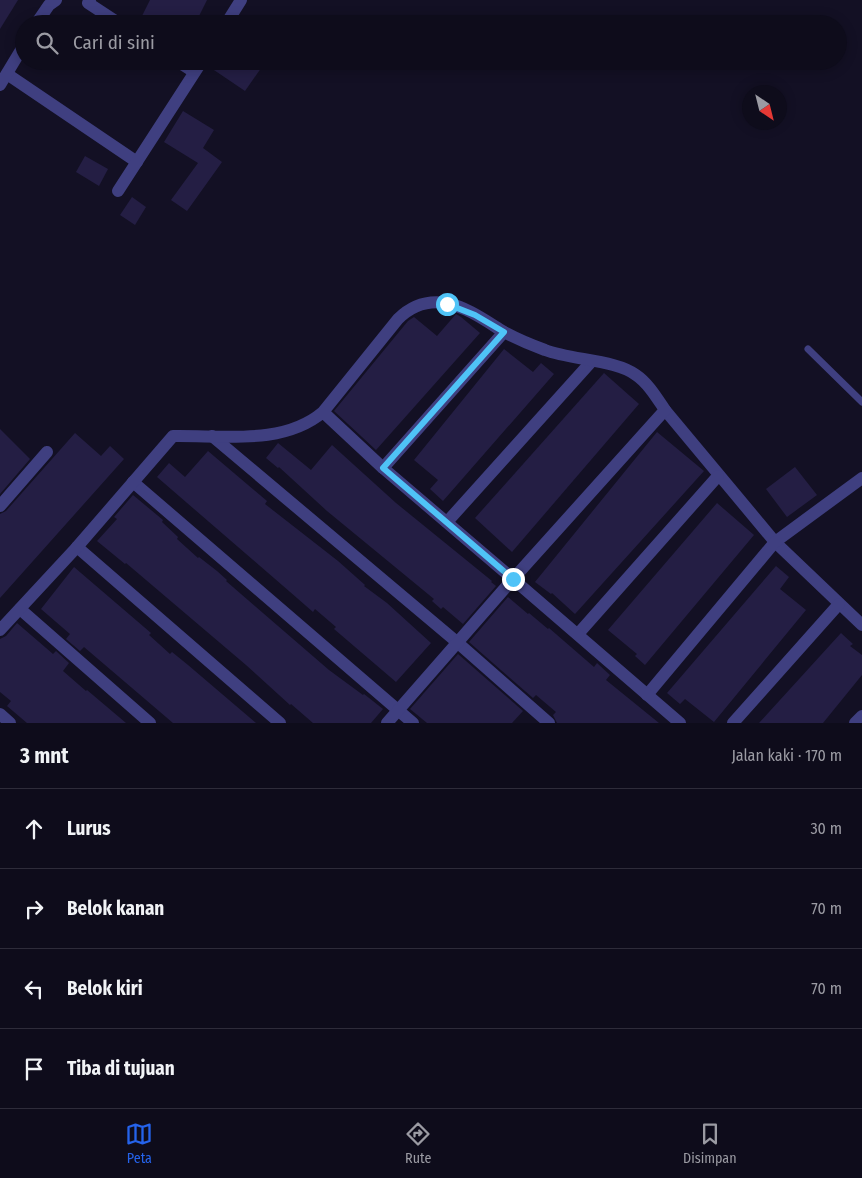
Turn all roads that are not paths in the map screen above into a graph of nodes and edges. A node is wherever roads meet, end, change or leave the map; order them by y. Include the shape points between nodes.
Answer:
1 (56, 0) edge
2 (242, 0) edge
3 (85, 1) edge
4 (42, 15) edge
5 (106, 15) edge
6 (232, 15) edge
7 (15, 60) edge
8 (191, 70) edge
9 (194, 72) joint
10 (7, 74) junction
11 (0, 85) edge
12 (137, 162) junction
13 (118, 191) dead end
14 (504, 332) junction
15 (808, 349) dead end
16 (591, 362) junction
17 (862, 402) edge
18 (665, 410) junction
19 (323, 412) junction
20 (212, 436) junction
21 (47, 452) dead end
22 (383, 468) junction
23 (718, 476) junction
24 (862, 478) edge
25 (133, 482) junction
26 (0, 506) edge
27 (447, 522) junction
28 (774, 542) junction
29 (77, 547) junction
30 (513, 579) junction
31 (839, 604) junction
32 (20, 609) junction
33 (862, 625) edge
34 (0, 630) edge
35 (578, 634) junction
36 (458, 644) junction
37 (647, 694) junction
38 (398, 710) junction
39 (0, 714) edge
40 (862, 716) edge
41 (10, 723) edge
42 (150, 723) edge
43 (280, 723) edge
44 (387, 723) edge
45 (412, 723) edge
46 (549, 723) edge
47 (680, 723) edge
48 (733, 723) edge
49 (855, 723) edge

1 - 4 street
2 - 6 street
3 - 5 street
7 - 10 street
8 - 9 street
9 - 12 street
10 - 11 street
10 - 12 street
12 - 13 street
14 - 16 street via 546,351
14 - 19 street via 447,304 420,304 408,310 387,331
14 - 22 street
15 - 17 lane
16 - 18 street via 622,368 636,375
16 - 27 street
18 - 23 street
18 - 30 street
19 - 20 street via 292,430
19 - 22 street
20 - 25 street via 173,436
20 - 36 street
21 - 26 street
22 - 27 street
23 - 28 street
23 - 35 street
24 - 28 street
25 - 29 street
25 - 38 street
27 - 30 street
28 - 31 street
28 - 37 street
29 - 32 street
29 - 43 street
30 - 35 street
30 - 36 street
31 - 33 street
31 - 48 street
32 - 34 street
32 - 42 street
35 - 37 street
36 - 38 street
36 - 46 street
37 - 47 street
38 - 44 street
38 - 45 street
39 - 41 street
40 - 49 street

